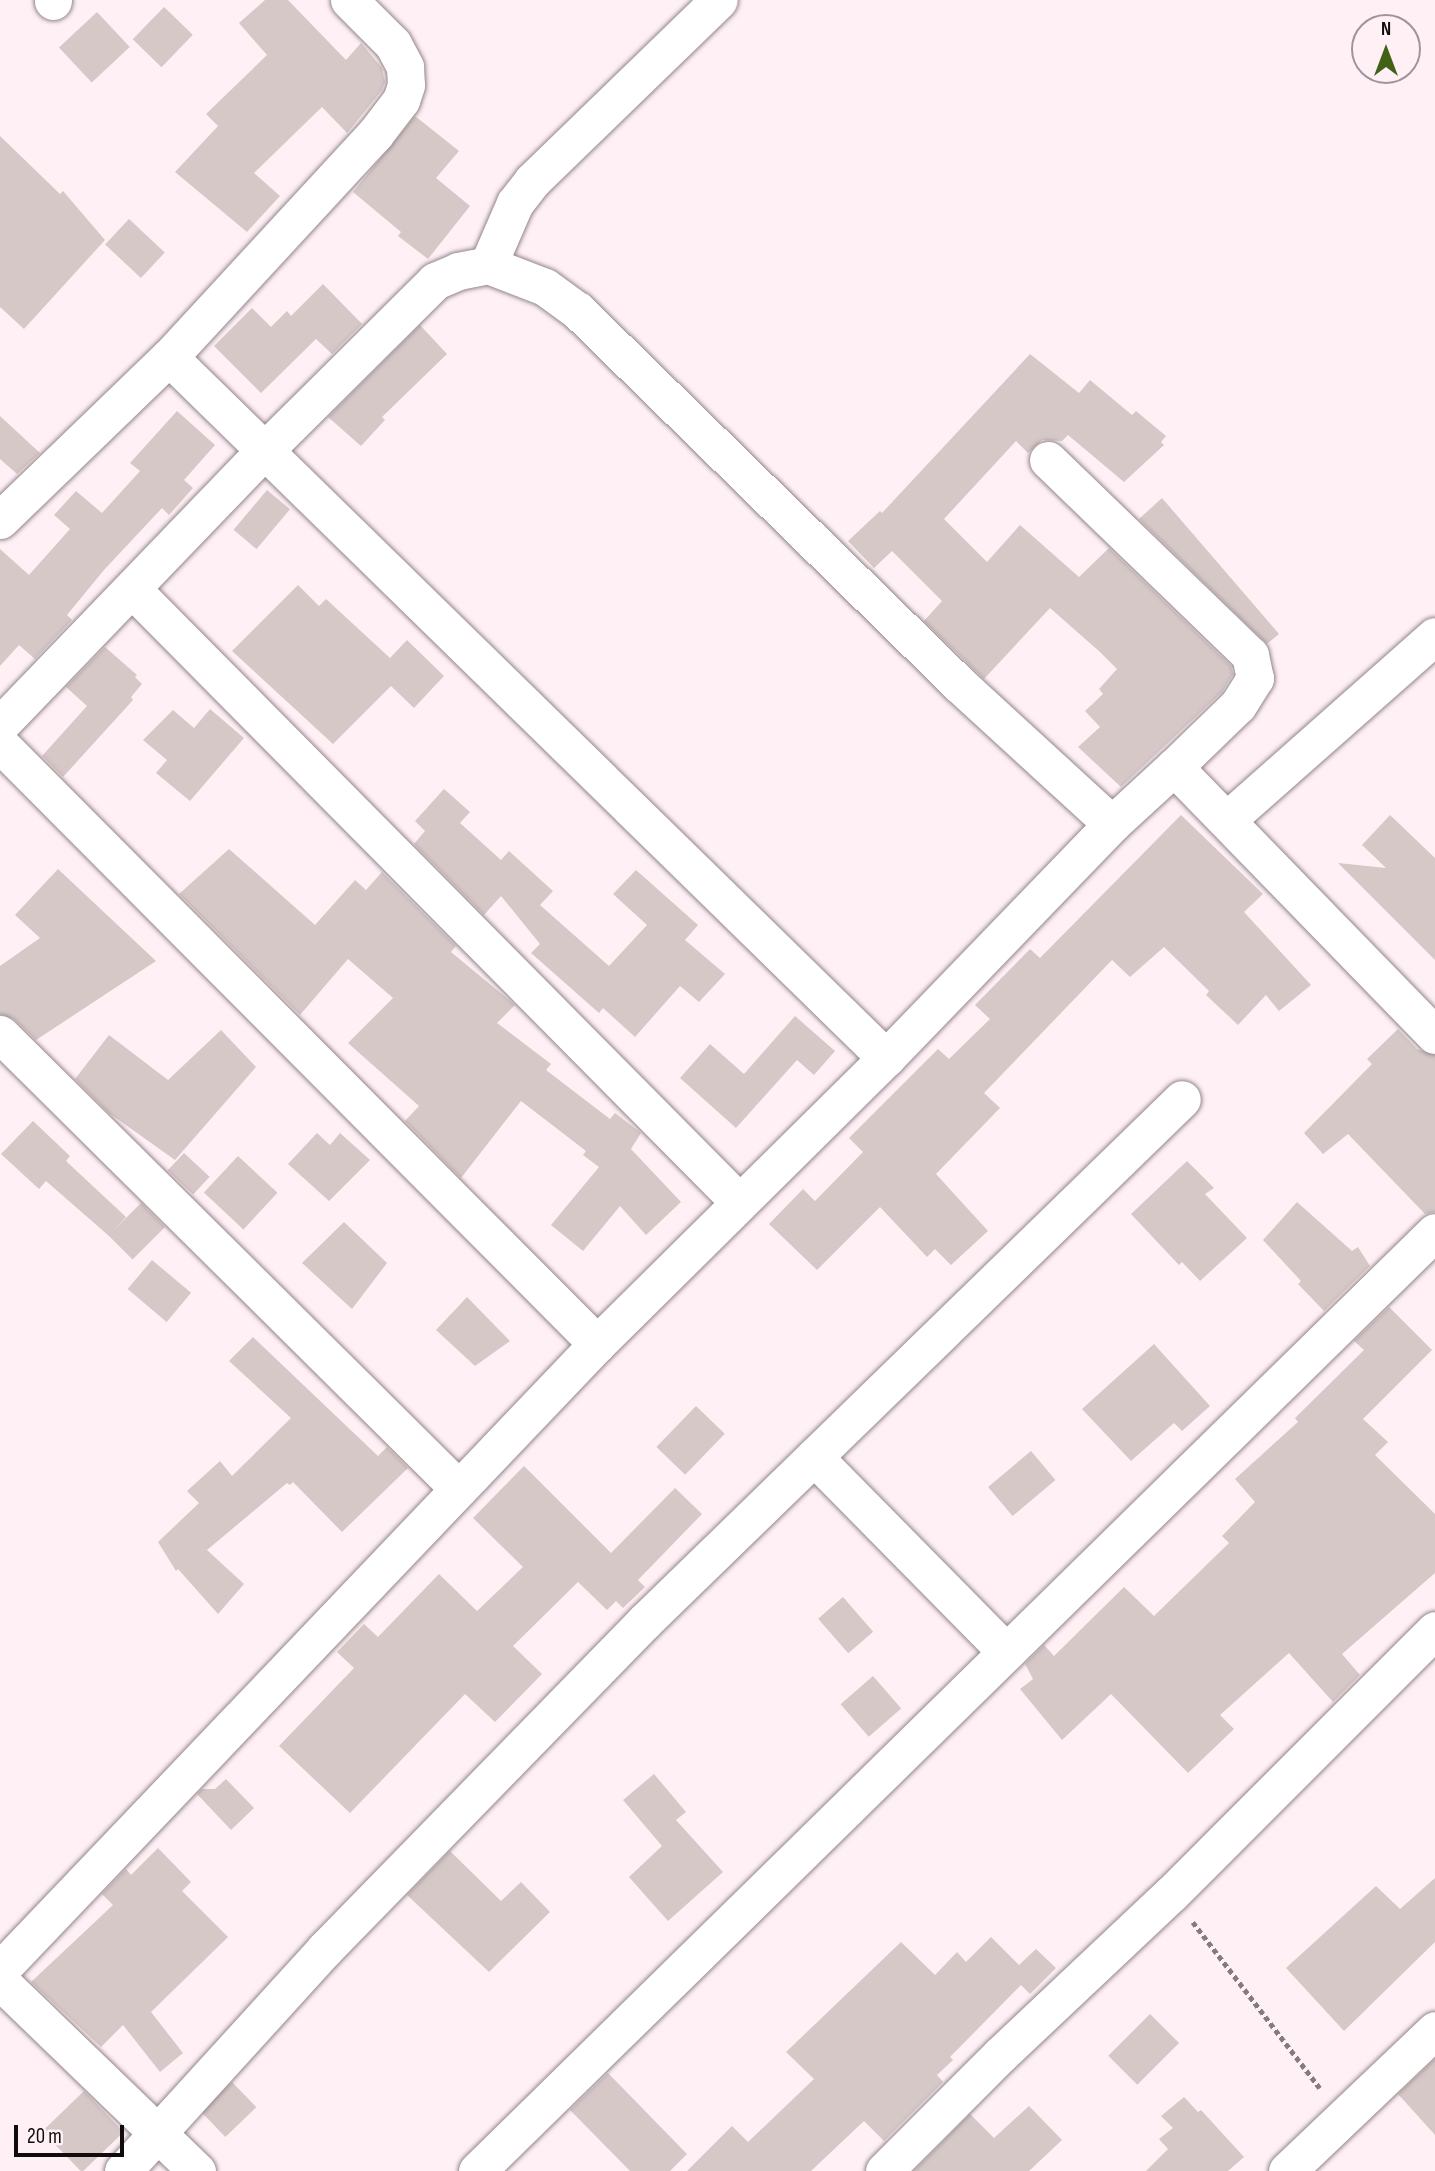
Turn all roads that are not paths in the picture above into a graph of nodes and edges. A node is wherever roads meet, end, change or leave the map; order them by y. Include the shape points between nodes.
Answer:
1 (349, 0) edge
2 (719, 0) edge
3 (488, 265) junction
4 (169, 357) junction
5 (265, 450) junction
6 (1048, 460) dead end
7 (4, 508) edge
8 (132, 590) junction
9 (1435, 636) edge
10 (0, 725) edge
11 (0, 744) edge
12 (1174, 767) junction
13 (1228, 819) junction
14 (1112, 824) junction
15 (0, 1034) edge
16 (1435, 1035) edge
17 (886, 1058) junction
18 (1182, 1099) dead end
19 (738, 1201) junction
20 (1435, 1232) edge
21 (597, 1344) junction
22 (814, 1457) junction
23 (459, 1489) junction
24 (1435, 1630) edge
25 (1006, 1652) junction
26 (0, 1970) edge
27 (0, 1981) edge
28 (1435, 2030) edge
29 (158, 2134) junction
30 (123, 2171) edge
31 (197, 2171) edge
32 (477, 2171) edge
33 (884, 2171) edge
34 (1287, 2171) edge

1 - 4 street via 393,44 405,67 401,100
2 - 3 street via 532,181 515,203
3 - 5 street via 435,281
3 - 14 street via 545,287 576,310 959,684
4 - 5 street
4 - 7 street
5 - 8 street
5 - 17 street
6 - 12 street via 1250,655 1255,678 1238,705
8 - 10 street
8 - 19 street
9 - 13 street
11 - 21 street
12 - 13 street
12 - 14 street
13 - 16 street
14 - 17 street
15 - 23 street
17 - 19 street
18 - 22 street
19 - 21 street
20 - 25 street
21 - 23 street
22 - 25 street
22 - 29 street via 644,1622 344,1929
23 - 26 street
24 - 33 street
25 - 32 street
27 - 29 street
28 - 34 street
29 - 30 street
29 - 31 street

